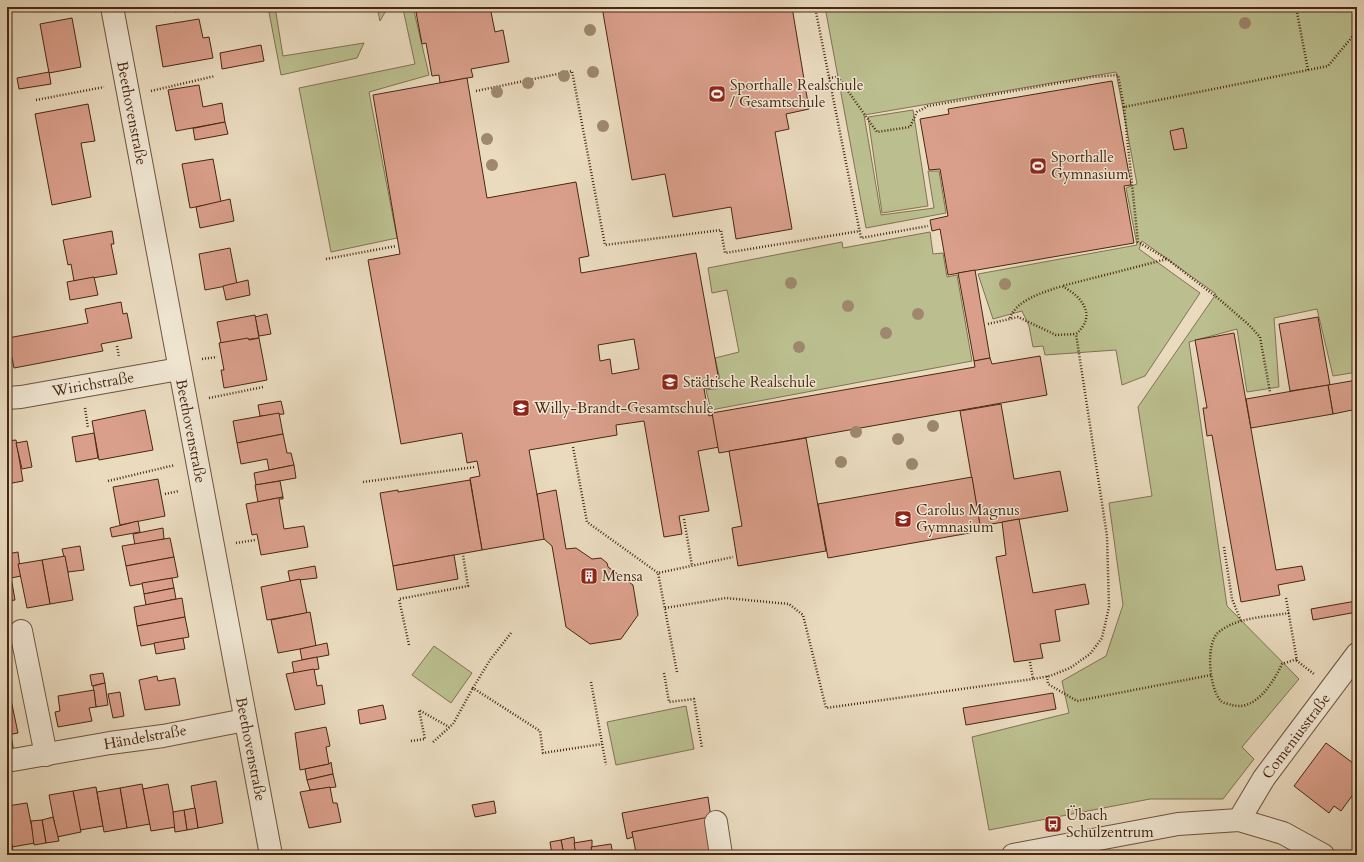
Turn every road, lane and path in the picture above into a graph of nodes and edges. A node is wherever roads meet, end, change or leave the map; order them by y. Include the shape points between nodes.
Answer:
1 (112, 7) edge
2 (149, 7) edge
3 (815, 7) edge
4 (1296, 7) edge
5 (150, 11) dead end
6 (1357, 31) edge
7 (1308, 70) junction
8 (215, 76) dead end
9 (829, 78) junction
10 (127, 90) junction
11 (476, 90) dead end
12 (36, 100) dead end
13 (1124, 106) junction
14 (928, 226) dead end
15 (860, 231) junction
16 (396, 246) dead end
17 (326, 259) dead end
18 (1167, 259) junction
19 (1062, 286) junction
20 (1010, 319) junction
21 (988, 324) dead end
22 (1076, 334) junction
23 (180, 369) junction
24 (264, 387) dead end
25 (1270, 392) dead end
26 (7, 398) edge
27 (186, 403) junction
28 (573, 447) dead end
29 (197, 460) junction
30 (475, 467) dead end
31 (108, 481) dead end
32 (363, 482) dead end
33 (684, 519) dead end
34 (1224, 547) dead end
35 (463, 555) dead end
36 (733, 557) dead end
37 (692, 566) junction
38 (658, 573) junction
39 (1286, 598) dead end
40 (665, 608) junction
41 (1289, 613) junction
42 (1241, 621) junction
43 (21, 631) dead end
44 (511, 633) dead end
45 (409, 645) dead end
46 (1357, 654) edge
47 (1297, 659) junction
48 (1030, 662) dead end
49 (677, 672) dead end
50 (664, 673) dead end
51 (1047, 676) junction
52 (1211, 676) junction
53 (1033, 679) junction
54 (591, 682) dead end
55 (1332, 687) junction
56 (473, 688) junction
57 (245, 720) junction
58 (449, 727) junction
59 (411, 741) dead end
60 (433, 742) dead end
61 (602, 744) junction
62 (702, 748) dead end
63 (46, 755) junction
64 (7, 761) edge
65 (606, 765) dead end
66 (1239, 820) junction
67 (716, 822) dead end
68 (271, 855) edge
69 (721, 855) edge
70 (1013, 855) edge
71 (1323, 855) edge

1 - 10 street, Beethovenstraße
2 - 5 path
3 - 9 path
4 - 7 path
6 - 7 path via 1328,66
7 - 13 path
8 - 10 path
9 - 13 path via 838,77 877,132 910,127 916,112 928,106 1093,76 1118,75
9 - 15 path
10 - 12 path
10 - 23 street, Beethovenstraße
11 - 15 path via 572,71 605,245 721,230 725,253
13 - 18 path via 1138,242
14 - 15 path via 861,238
16 - 17 path
18 - 19 path
18 - 25 path via 1249,325 1260,337
19 - 20 path via 1035,296 1013,311
19 - 22 path via 1079,297 1086,316 1085,325
20 - 21 path
20 - 22 path via 1018,317 1056,335
22 - 51 path via 1107,536 1109,607 1102,638 1090,654 1070,668
23 - 26 street, Wirichstraße
23 - 27 street, Beethovenstraße
24 - 27 path
27 - 29 street, Beethovenstraße
28 - 38 path via 587,522
29 - 31 path
29 - 57 street, Beethovenstraße
30 - 32 path
33 - 37 path
34 - 42 path via 1232,599
35 - 45 path via 468,586 399,599
36 - 37 path
37 - 38 path
38 - 40 path
39 - 41 path
40 - 49 path
40 - 53 path via 726,598 789,604 803,615 826,708
41 - 42 path
41 - 47 path
42 - 52 path via 1218,632 1214,638
43 - 63 street
44 - 56 path
46 - 55 street, Comeniusstraße
47 - 52 path via 1282,664 1267,689 1248,705 1235,706 1221,701 1213,689
47 - 55 path
48 - 53 path
50 - 62 path via 669,702 694,699
51 - 52 path via 1048,684 1077,701
51 - 53 path
54 - 61 path
55 - 66 street, Comeniusstraße via 1264,778
56 - 58 path via 460,714
56 - 61 path via 540,731 543,753
57 - 63 street, Händelstraße
57 - 68 street, Beethovenstraße
58 - 59 path via 419,710 425,739
58 - 60 path
61 - 65 path
63 - 64 street, Händelstraße
66 - 70 street via 1178,824
66 - 71 street via 1283,833
67 - 69 street

